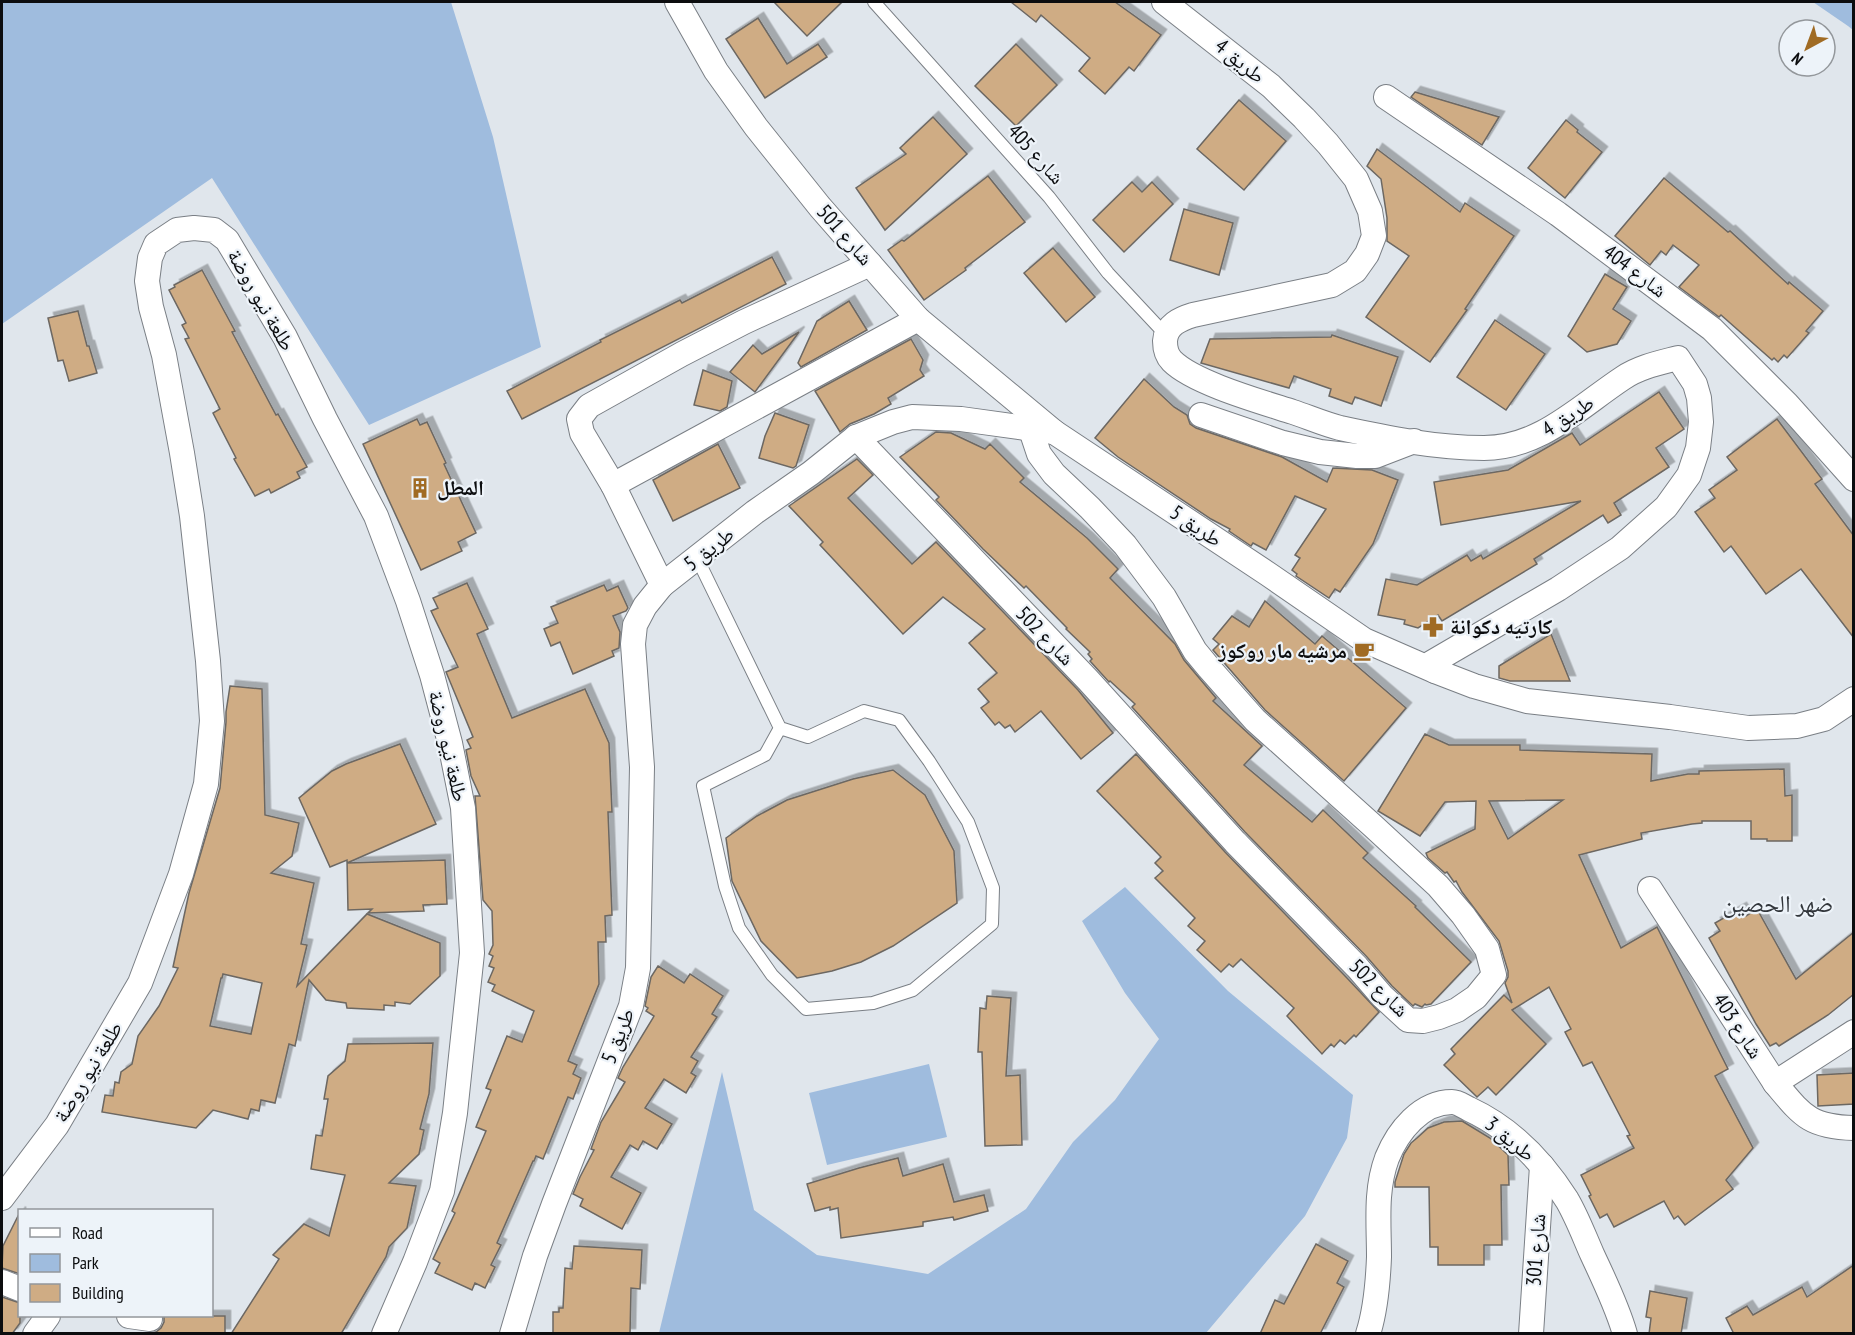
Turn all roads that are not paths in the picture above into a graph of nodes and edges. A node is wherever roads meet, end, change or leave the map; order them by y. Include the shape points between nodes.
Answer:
1 (677, 2) edge
2 (874, 2) edge
3 (1164, 2) edge
4 (1386, 97) dead end
5 (870, 264) junction
6 (918, 319) junction
7 (1166, 335) junction
8 (1202, 415) dead end
9 (1042, 431) junction
10 (856, 437) junction
11 (1414, 441) junction
12 (1854, 478) edge
13 (613, 485) junction
14 (697, 558) junction
15 (662, 585) junction
16 (1435, 671) junction
17 (1854, 699) edge
18 (780, 728) junction
19 (1650, 888) dead end
20 (1854, 1032) edge
21 (1775, 1083) junction
22 (1854, 1128) edge
23 (1542, 1166) junction
24 (2, 1198) edge
25 (2, 1282) edge
26 (18, 1287) edge
27 (47, 1317) edge
28 (35, 1334) edge
29 (384, 1334) edge
30 (512, 1334) edge
31 (1368, 1334) edge
32 (1531, 1334) edge
33 (1625, 1334) edge

1 - 5 street, شارع 501 via 716,71 756,127
2 - 7 lane, شارع 405 via 1049,197 1108,273
3 - 7 street, طريق 4 via 1271,86 1328,144 1356,179 1370,211 1374,236 1355,271 1332,285 1193,315 1179,320
4 - 12 street, شارع 404 via 1558,214 1712,329
5 - 6 street, شارع 501
5 - 13 street via 744,322 589,406 579,419 582,433
6 - 9 street, شارع 501
6 - 13 street
7 - 11 street, طريق 4 via 1165,348 1171,360 1188,373 1243,396 1338,427
8 - 11 street via 1320,452 1375,456
9 - 10 street, طريق 5 via 961,419 912,417
9 - 10 street, شارع 502 via 1039,454 1125,545 1209,668 1256,720 1438,886 1463,915 1487,949 1494,975 1476,997 1439,1017 1408,1020 1235,842 1088,680
9 - 16 street, طريق 5 via 1364,640
10 - 14 street, طريق 5
11 - 16 street, طريق 4 via 1458,447 1513,445 1568,419 1638,370 1678,358 1699,398 1698,448 1689,475 1666,507 1620,548 1431,663
13 - 15 street
14 - 15 street, طريق 5
14 - 18 lane
15 - 30 street, طريق 5 via 635,625 633,644 642,767 638,968 631,1006 535,1256
16 - 17 street via 1527,701 1748,728 1797,726 1824,720
18 - 18 lane via 765,755 703,786 725,886 740,928 772,975 806,1009 873,1003 914,990 992,924 993,888 968,822 899,720 864,711 808,737
19 - 21 street, شارع 403
20 - 21 street
21 - 22 street, شارع 403 via 1804,1117 1836,1128
23 - 31 street, طريق 3 via 1494,1121 1454,1102 1435,1104 1417,1114 1387,1158 1377,1218 1376,1299
23 - 32 street, شارع 301
23 - 33 street, طريق 3 via 1567,1201
24 - 29 street, طلعة نيو روضة via 57,1125 140,983 181,874 206,784 212,721 192,516 147,281 156,244 167,235 195,228 214,230 227,240 285,338 376,516 432,675 463,808 471,952 455,1113 442,1191
25 - 26 street
27 - 28 street

